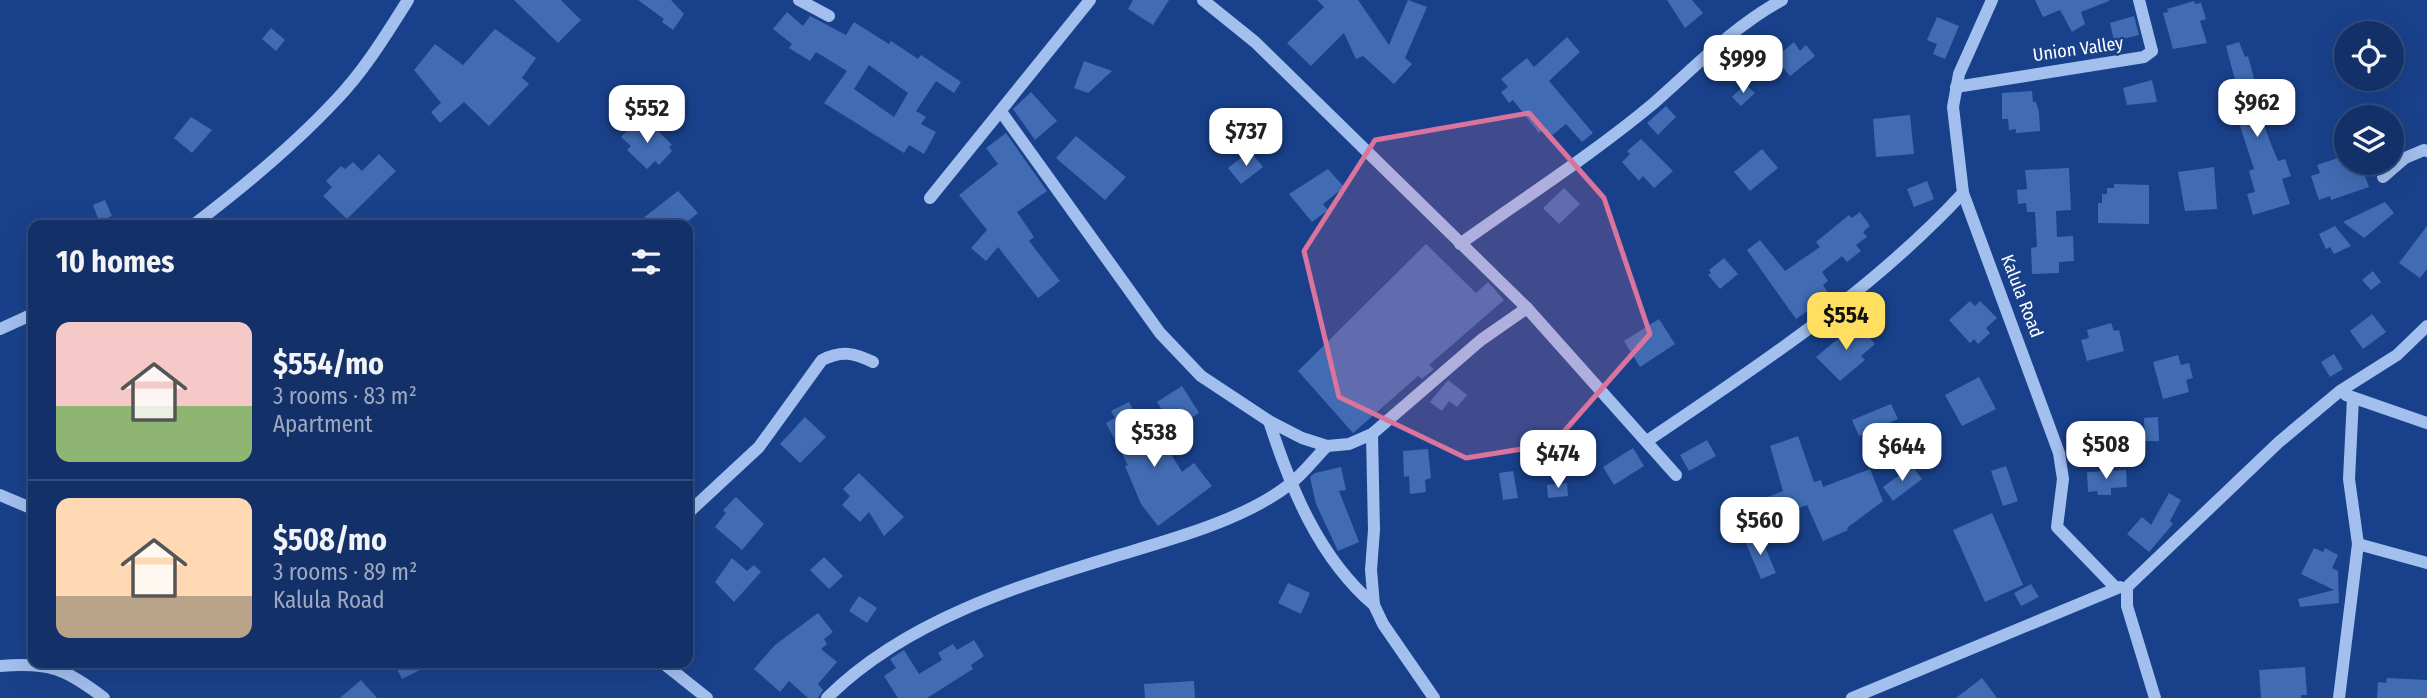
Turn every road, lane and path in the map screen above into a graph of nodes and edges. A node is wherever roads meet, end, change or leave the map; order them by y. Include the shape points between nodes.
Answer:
1 (408, 0) edge
2 (799, 0) edge
3 (1090, 0) edge
4 (1203, 0) edge
5 (1782, 0) edge
6 (1992, 0) edge
7 (2139, 0) edge
8 (829, 16) dead end
9 (1956, 87) junction
10 (1002, 113) junction
11 (2427, 151) edge
12 (2383, 177) dead end
13 (1963, 192) junction
14 (930, 198) dead end
15 (199, 220) edge
16 (1460, 244) junction
17 (1527, 308) junction
18 (28, 316) edge
19 (2427, 327) edge
20 (0, 329) edge
21 (873, 362) dead end
22 (2340, 391) junction
23 (2353, 398) junction
24 (1269, 421) junction
25 (2427, 424) edge
26 (1372, 434) junction
27 (1647, 441) junction
28 (1327, 446) junction
29 (1676, 475) dead end
30 (1290, 484) junction
31 (0, 495) edge
32 (28, 507) edge
33 (693, 508) edge
34 (2358, 544) junction
35 (2427, 563) edge
36 (2121, 587) junction
37 (1374, 605) junction
38 (0, 666) edge
39 (28, 666) edge
40 (57, 668) edge
41 (669, 668) edge
42 (103, 698) edge
43 (707, 698) edge
44 (827, 698) edge
45 (1434, 698) edge
46 (1852, 698) edge
47 (2155, 698) edge
48 (2339, 698) edge

1 - 15 street via 337,100 277,157
2 - 8 street
3 - 10 street
4 - 16 street via 1264,51
5 - 16 street via 1705,56 1652,104
6 - 9 street, Kalula Road via 1970,44
7 - 9 street, Union Valley via 2152,51 2144,57
9 - 13 street, Kalula Road via 1953,107
10 - 14 street
10 - 24 street via 1160,333 1201,376
11 - 12 street via 2405,158
13 - 27 street via 1927,231 1791,344
13 - 36 street, Kalula Road via 2059,453 2063,480 2057,527
16 - 17 street
17 - 26 street via 1481,340
17 - 27 street
18 - 20 street
19 - 22 street via 2397,355
21 - 33 street via 852,352 822,360 759,447
22 - 23 street
22 - 36 street
23 - 25 street
23 - 34 street via 2349,479
24 - 28 street
24 - 30 street
26 - 28 street via 1349,444
26 - 37 street
27 - 29 street
28 - 30 street
30 - 37 street via 1341,572
30 - 44 street via 1214,524 1052,575 893,643
31 - 32 street
34 - 35 street
34 - 48 street
36 - 46 street
36 - 47 street
37 - 45 street
38 - 39 street
40 - 42 street
41 - 43 street

